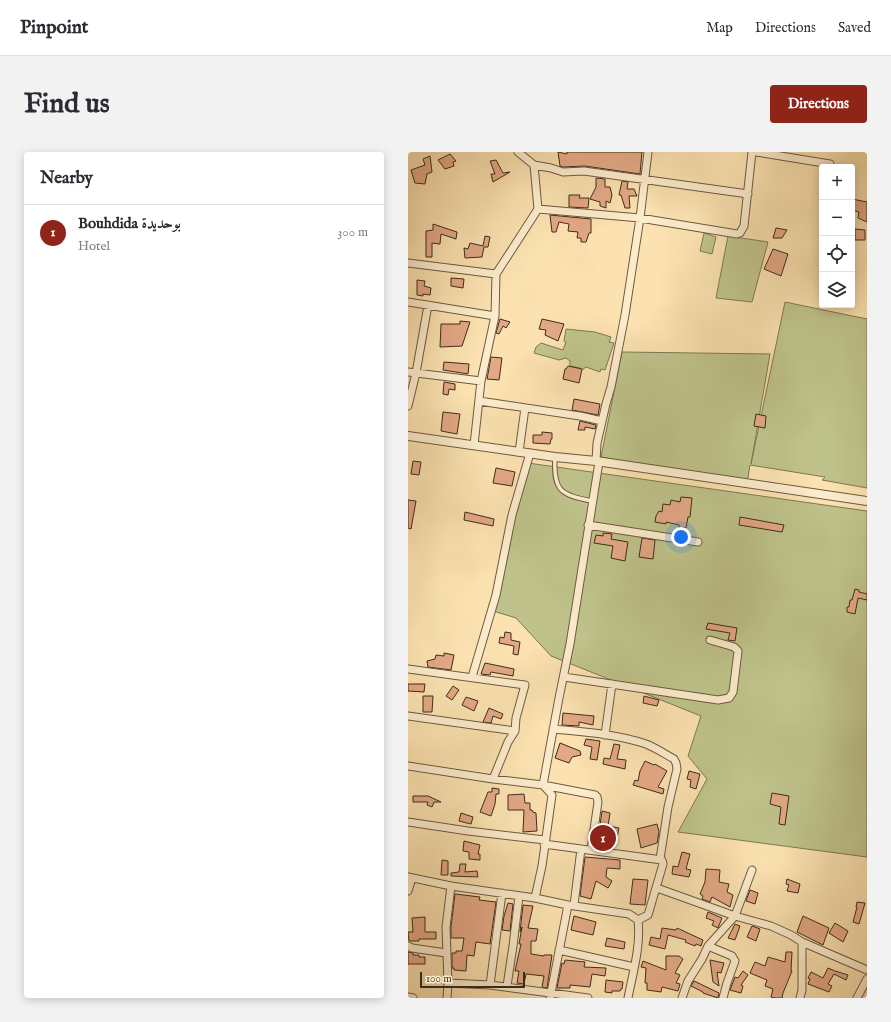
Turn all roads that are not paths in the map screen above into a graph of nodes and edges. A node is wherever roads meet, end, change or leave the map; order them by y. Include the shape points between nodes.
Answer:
1 (518, 152) edge
2 (648, 152) edge
3 (752, 152) edge
4 (756, 152) edge
5 (830, 164) dead end
6 (534, 166) junction
7 (644, 180) junction
8 (748, 194) junction
9 (538, 209) junction
10 (640, 218) junction
11 (408, 263) edge
12 (496, 274) junction
13 (408, 302) edge
14 (428, 305) junction
15 (495, 316) junction
16 (412, 372) edge
17 (481, 381) junction
18 (479, 401) junction
19 (408, 406) edge
20 (525, 408) junction
21 (602, 420) junction
22 (408, 436) edge
23 (474, 445) junction
24 (519, 452) junction
25 (530, 453) junction
26 (555, 457) junction
27 (597, 462) junction
28 (592, 501) junction
29 (867, 501) edge
30 (588, 525) junction
31 (698, 542) dead end
32 (710, 640) dead end
33 (408, 669) edge
34 (472, 677) junction
35 (564, 677) junction
36 (612, 684) junction
37 (408, 716) edge
38 (553, 729) junction
39 (515, 731) junction
40 (605, 735) junction
41 (408, 766) edge
42 (493, 779) junction
43 (543, 785) junction
44 (408, 822) edge
45 (544, 842) junction
46 (581, 849) junction
47 (591, 850) junction
48 (660, 859) junction
49 (752, 870) dead end
50 (410, 877) edge
51 (451, 886) junction
52 (657, 888) junction
53 (408, 891) edge
54 (502, 893) junction
55 (519, 896) junction
56 (535, 898) junction
57 (571, 905) junction
58 (735, 916) junction
59 (638, 920) junction
60 (802, 942) junction
61 (408, 946) edge
62 (708, 946) junction
63 (559, 950) junction
64 (446, 953) junction
65 (634, 968) junction
66 (867, 970) edge
67 (867, 979) edge
68 (448, 984) junction
69 (490, 984) junction
70 (507, 986) junction
71 (551, 995) edge
72 (408, 997) edge
73 (413, 998) edge
74 (447, 998) edge
75 (588, 998) edge
76 (628, 998) edge
77 (682, 998) edge
78 (723, 998) edge
79 (800, 998) edge
80 (857, 998) edge

1 - 6 street
2 - 7 street
3 - 8 street
4 - 5 street
6 - 7 street via 563,172 584,171
6 - 9 street
7 - 8 street
7 - 10 street
8 - 10 street via 744,226 737,234
9 - 10 street
9 - 12 street
10 - 21 street via 625,315
11 - 12 street
12 - 15 street
13 - 14 street
14 - 15 street
14 - 16 street
15 - 17 street
16 - 17 street
16 - 19 street
17 - 18 street
18 - 20 street
18 - 23 street
20 - 21 street
20 - 24 street
21 - 27 street via 597,443
22 - 23 street
23 - 24 street
24 - 25 street
25 - 26 street
25 - 34 street via 512,516 496,595
26 - 27 street
26 - 28 lane via 554,473 560,489 573,498
27 - 28 street
27 - 29 street
28 - 30 street
30 - 31 street
30 - 35 street
32 - 36 street via 734,647 738,651 733,692 729,698 718,700
33 - 34 street
34 - 39 street via 525,685
35 - 36 street
35 - 38 street
36 - 40 street
37 - 39 street
38 - 40 street
38 - 43 street
39 - 42 street
40 - 48 street via 647,744 674,759 676,763
41 - 42 street
42 - 43 street
43 - 45 street via 552,795
43 - 47 street via 597,797
44 - 45 street
45 - 46 street
45 - 56 street
46 - 47 street
46 - 57 street
47 - 48 street
48 - 52 street via 664,864
49 - 58 street
50 - 51 street
50 - 53 street
51 - 54 street
51 - 64 street
52 - 58 street
52 - 59 street via 648,915
54 - 55 street
54 - 69 street
55 - 56 street
55 - 70 street
56 - 57 street
57 - 59 street via 629,914
57 - 63 street
58 - 60 street via 771,926
58 - 62 street
59 - 65 street
60 - 66 street
60 - 79 street
61 - 64 street
62 - 77 street via 688,981
62 - 78 street via 734,958 735,961
63 - 65 street
63 - 71 street
64 - 68 street
65 - 76 street
67 - 80 street
68 - 69 street
68 - 74 street
69 - 70 street
70 - 71 street
71 - 75 street
72 - 73 street

